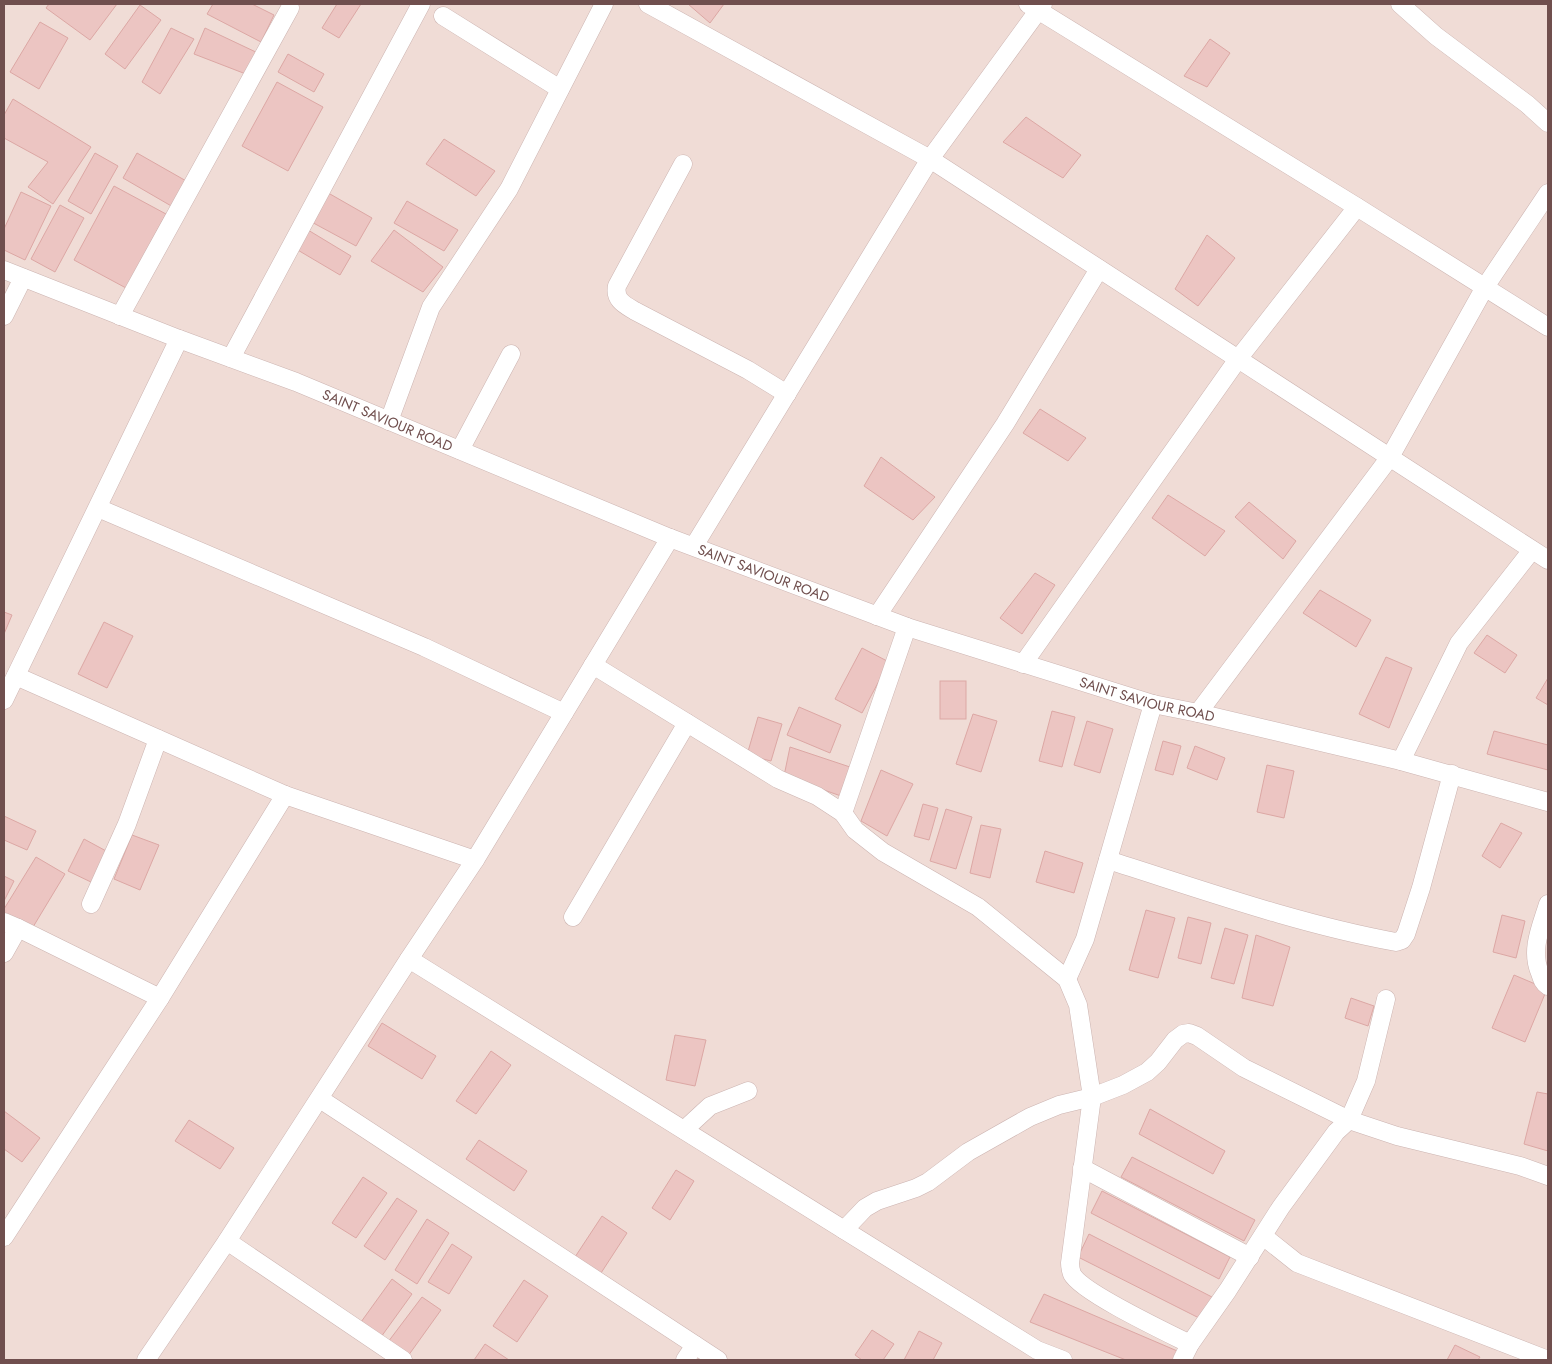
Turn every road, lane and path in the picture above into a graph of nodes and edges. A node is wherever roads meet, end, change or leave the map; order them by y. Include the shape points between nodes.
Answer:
1 (421, 4) edge
2 (604, 4) edge
3 (649, 4) edge
4 (1400, 4) edge
5 (1036, 6) edge
6 (290, 8) dead end
7 (443, 16) dead end
8 (560, 89) junction
9 (1548, 123) edge
10 (930, 160) junction
11 (683, 164) dead end
12 (1548, 193) edge
13 (1357, 207) junction
14 (1098, 268) junction
15 (4, 270) edge
16 (23, 278) junction
17 (1485, 287) junction
18 (4, 316) edge
19 (120, 316) junction
20 (1548, 328) edge
21 (179, 340) junction
22 (511, 354) dead end
23 (232, 358) junction
24 (1238, 359) junction
25 (787, 394) junction
26 (390, 421) junction
27 (460, 450) junction
28 (1390, 457) junction
29 (98, 508) junction
30 (670, 538) junction
31 (694, 546) junction
32 (1532, 550) junction
33 (1548, 560) edge
34 (877, 616) junction
35 (907, 627) junction
36 (1023, 664) junction
37 (593, 665) junction
38 (16, 676) junction
39 (4, 700) edge
40 (1153, 704) junction
41 (564, 713) junction
42 (1198, 713) junction
43 (687, 723) junction
44 (158, 738) junction
45 (1402, 761) junction
46 (1452, 774) junction
47 (285, 795) junction
48 (1548, 802) edge
49 (843, 813) junction
50 (475, 860) junction
51 (1108, 860) junction
52 (91, 904) dead end
53 (1548, 904) edge
54 (573, 917) dead end
55 (11, 925) edge
56 (4, 953) edge
57 (409, 959) junction
58 (1066, 979) junction
59 (1548, 986) edge
60 (160, 998) junction
61 (1386, 999) dead end
62 (748, 1091) dead end
63 (1092, 1097) junction
64 (320, 1099) junction
65 (1349, 1120) junction
66 (684, 1130) junction
67 (1082, 1168) junction
68 (1548, 1176) edge
69 (844, 1230) junction
70 (1263, 1236) junction
71 (4, 1237) edge
72 (227, 1241) junction
73 (1250, 1256) junction
74 (695, 1345) junction
75 (1186, 1352) edge
76 (146, 1360) edge
77 (403, 1360) edge
78 (686, 1360) edge
79 (718, 1360) edge
80 (1063, 1360) edge
81 (1548, 1360) edge

1 - 23 street
2 - 8 street
3 - 10 street
4 - 9 street
5 - 10 street
5 - 13 street
6 - 19 street
7 - 8 street
8 - 26 street via 509,188 431,307
10 - 14 street
10 - 25 street
11 - 25 street via 617,286 618,298 635,311
12 - 17 street
13 - 17 street
13 - 24 street
14 - 24 street
14 - 34 street via 1005,424
15 - 16 street, SAINT SAVIOUR ROAD
16 - 18 street
16 - 19 street, SAINT SAVIOUR ROAD
17 - 20 street
17 - 28 street
19 - 21 street, SAINT SAVIOUR ROAD
21 - 23 street, SAINT SAVIOUR ROAD
21 - 29 street
22 - 27 street
23 - 26 street, SAINT SAVIOUR ROAD
24 - 28 street
24 - 36 street
25 - 31 street
26 - 27 street, SAINT SAVIOUR ROAD
27 - 30 street, SAINT SAVIOUR ROAD
28 - 32 street
28 - 42 street
29 - 38 street
29 - 41 street via 424,647
30 - 31 street, SAINT SAVIOUR ROAD
30 - 37 street
31 - 34 street, SAINT SAVIOUR ROAD
32 - 33 street
32 - 45 street via 1459,643
34 - 35 street, SAINT SAVIOUR ROAD
35 - 36 street, SAINT SAVIOUR ROAD
35 - 49 street
36 - 40 street, SAINT SAVIOUR ROAD
37 - 41 street
37 - 43 street
38 - 39 street
38 - 44 street
40 - 42 street, SAINT SAVIOUR ROAD
40 - 51 street
41 - 50 street
42 - 45 street, SAINT SAVIOUR ROAD
43 - 49 street via 778,779 817,796
43 - 54 street
44 - 47 street
44 - 52 street via 127,824
45 - 46 street, SAINT SAVIOUR ROAD
46 - 48 street, SAINT SAVIOUR ROAD
46 - 51 street via 1422,888 1406,934 1396,942 1352,934 1264,909
47 - 50 street
47 - 60 street
49 - 58 street via 855,830 884,852 978,907
50 - 57 street
51 - 58 street via 1085,939
53 - 59 street via 1536,941 1536,964 1544,984
55 - 56 street
55 - 60 street
57 - 64 street
57 - 66 street
58 - 63 street via 1078,1005
60 - 71 street
61 - 65 street via 1366,1081
62 - 66 street via 710,1106
63 - 65 street via 1147,1072 1175,1040 1189,1033 1244,1068
63 - 67 street
63 - 69 street via 1059,1105 1030,1117 968,1152 928,1182 865,1208
64 - 72 street
64 - 74 street
65 - 68 street
65 - 70 street via 1336,1132
66 - 69 street
67 - 73 street
67 - 75 street via 1070,1263 1072,1275 1082,1285
69 - 80 street via 1037,1350
70 - 73 street
70 - 81 street via 1297,1263
72 - 76 street
72 - 77 street
73 - 75 street
74 - 78 street
74 - 79 street

